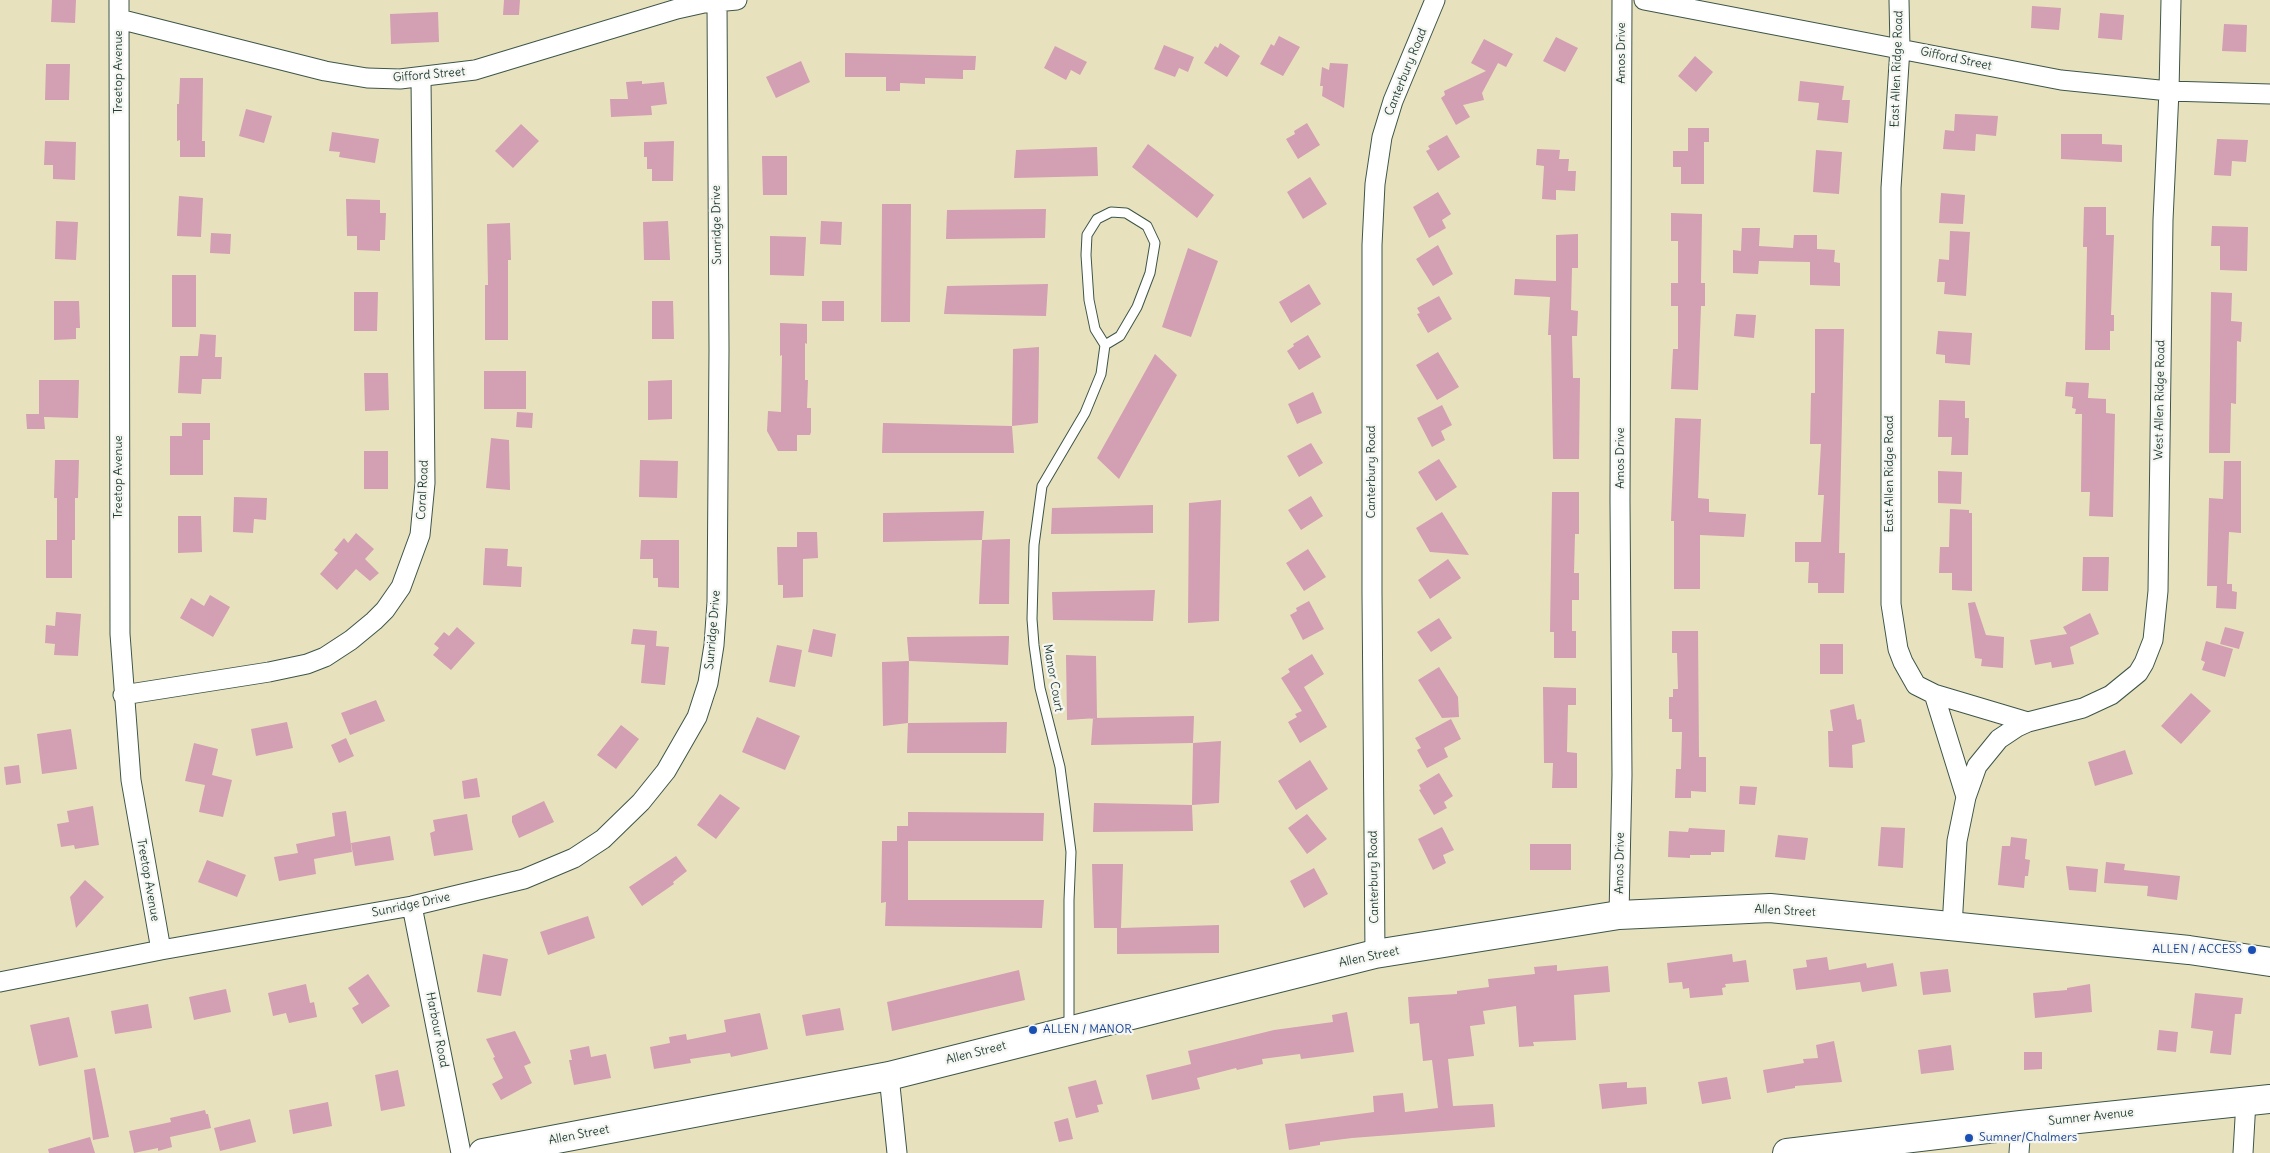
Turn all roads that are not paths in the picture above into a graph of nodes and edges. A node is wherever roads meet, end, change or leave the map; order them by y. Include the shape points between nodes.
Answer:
1 (119, 0) edge
2 (736, 0) edge
3 (1435, 0) edge
4 (1622, 0) edge
5 (1644, 0) edge
6 (1899, 0) edge
7 (2171, 0) edge
8 (717, 2) junction
9 (119, 19) junction
10 (1900, 48) junction
11 (421, 78) junction
12 (2169, 91) junction
13 (2270, 94) edge
14 (1105, 345) junction
15 (1934, 694) junction
16 (123, 695) junction
17 (2028, 722) junction
18 (1966, 797) junction
19 (412, 906) junction
20 (1619, 915) junction
21 (1952, 926) junction
22 (161, 950) junction
23 (1375, 954) junction
24 (2270, 962) edge
25 (0, 982) edge
26 (1069, 1030) junction
27 (889, 1076) junction
28 (2262, 1098) edge
29 (2021, 1125) junction
30 (462, 1153) edge
31 (483, 1153) edge
32 (897, 1153) edge
33 (1792, 1153) edge
34 (2019, 1153) edge
35 (2242, 1153) edge

1 - 9 street, Treetop Avenue
2 - 8 street, Gifford Street
3 - 23 street, Canterbury Road via 1390,110 1375,184 1372,245
4 - 20 street, Amos Drive via 1622,775
5 - 10 street, Gifford Street
6 - 10 street, East Allen Ridge Road
7 - 12 street, West Allen Ridge Road
8 - 11 street, Gifford Street via 664,13 475,70
8 - 19 street, Sunridge Drive via 717,602 712,666 703,700 688,735 666,770 627,817 590,849 532,877
9 - 11 street, Gifford Street via 325,71 367,78
9 - 16 street, Treetop Avenue via 118,545
10 - 12 street, Gifford Street via 2037,76
10 - 15 street, East Allen Ridge Road via 1891,188 1891,604 1898,648 1906,670 1916,685
11 - 16 street, Coral Road via 425,483 420,535 401,587 374,621 325,657 308,664
12 - 13 street, Gifford Street
12 - 17 street, West Allen Ridge Road via 2163,220 2158,591 2153,640 2138,673 2116,692 2083,708
14 - 14 lane via 1094,329 1089,300 1087,235 1097,219 1111,212 1126,213 1147,226 1155,242 1150,273 1137,307 1120,336
14 - 26 lane, Manor Court via 1100,374 1085,413 1042,486 1034,545 1034,644 1040,688 1060,767 1071,852
15 - 17 street
15 - 18 street
16 - 22 street, Treetop Avenue via 131,780
17 - 18 street, West Allen Ridge Road via 2007,732 1991,747 1972,776
18 - 21 street via 1957,841
19 - 22 street, Sunridge Drive
19 - 30 street, Harbour Road
20 - 21 main road, Allen Street via 1770,908
20 - 23 main road, Allen Street
21 - 24 main road, Allen Street via 2180,949
22 - 25 street, Sunridge Drive
23 - 26 main road, Allen Street
26 - 27 main road, Allen Street
27 - 31 main road, Allen Street
27 - 32 street
28 - 29 main road, Sumner Avenue
28 - 35 street
29 - 33 main road, Sumner Avenue
29 - 34 street

